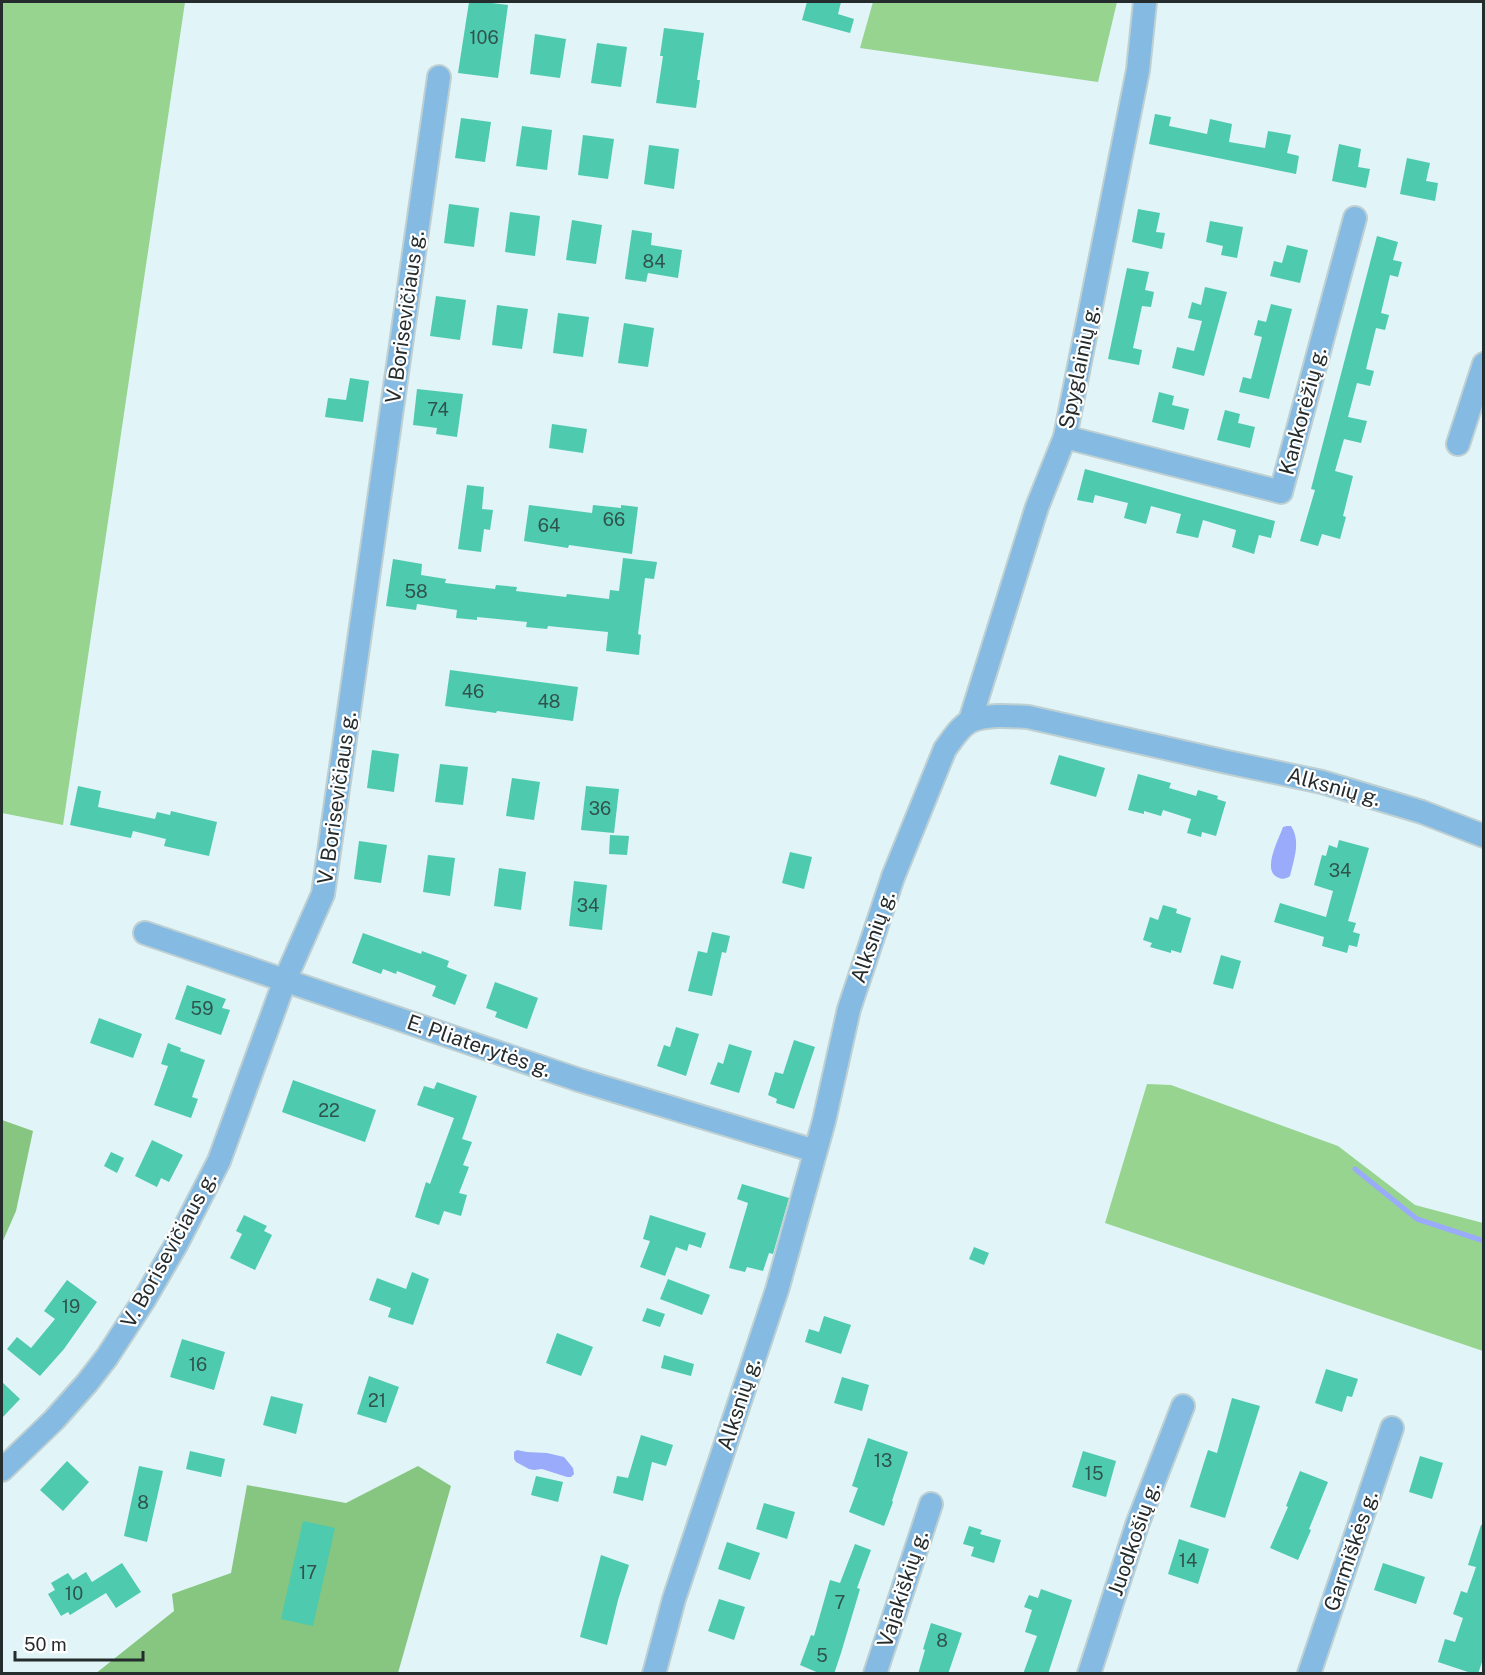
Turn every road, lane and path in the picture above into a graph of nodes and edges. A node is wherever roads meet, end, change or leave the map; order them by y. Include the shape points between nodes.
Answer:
1 (1144, 2) edge
2 (439, 77) dead end
3 (1355, 218) dead end
4 (1484, 364) edge
5 (1065, 436) junction
6 (1458, 444) dead end
7 (970, 722) junction
8 (1484, 836) edge
9 (145, 933) dead end
10 (285, 980) junction
11 (815, 1151) junction
12 (1184, 1406) dead end
13 (1392, 1428) dead end
14 (2, 1470) edge
15 (931, 1504) dead end
16 (654, 1674) edge
17 (875, 1674) edge
18 (1089, 1674) edge
19 (1309, 1674) edge

1 - 5 street, Spyglainių g. via 1136,81
2 - 10 street, V. Borisevičiaus g. via 323,894
3 - 5 street, Kankorėžių g. via 1281,492
4 - 6 street
5 - 7 street, Spyglainių g. via 1037,507
7 - 8 street, Alksnių g. via 999,716 1028,717 1322,782 1422,812
7 - 11 street, Alksnių g. via 945,749 893,877 849,1009
9 - 10 street, E. Pliaterytės g.
10 - 11 street, E. Pliaterytės g. via 579,1080
10 - 14 street, V. Borisevičiaus g. via 219,1161 176,1245 138,1310 87,1383
11 - 16 street, Alksnių g. via 777,1290 674,1599
12 - 18 street, Juodkošių g. via 1137,1525
13 - 19 street, Garmiškės g.
15 - 17 street, Vajakiškių g.

